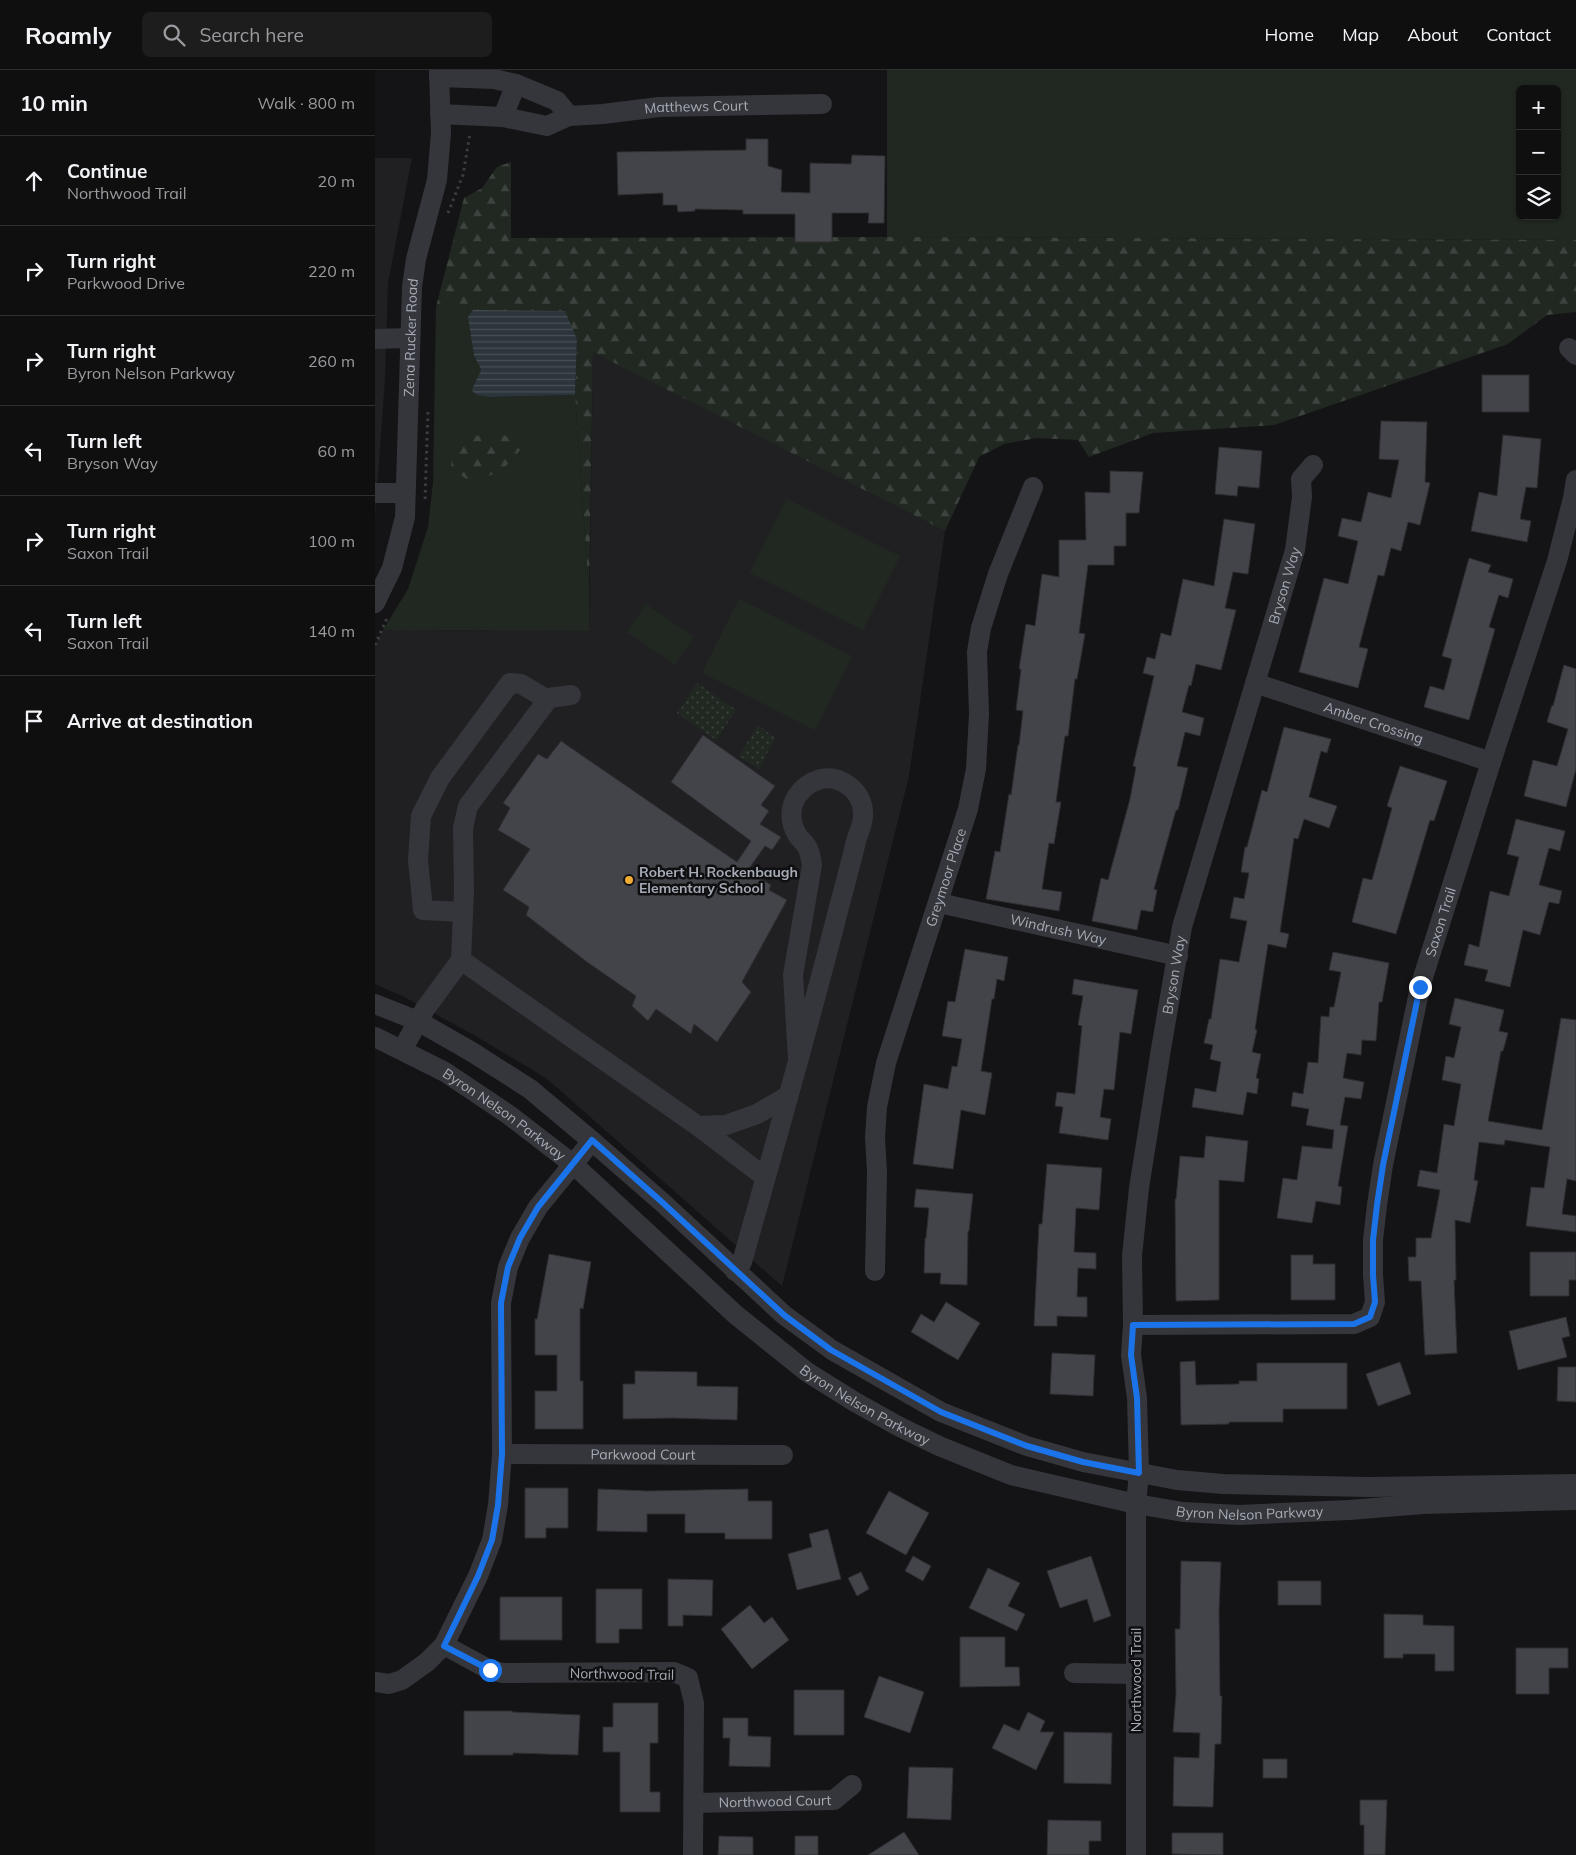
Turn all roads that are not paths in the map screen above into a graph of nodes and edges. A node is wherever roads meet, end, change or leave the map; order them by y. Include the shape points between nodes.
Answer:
1 (439, 74) edge
2 (516, 84) junction
3 (823, 104) dead end
4 (440, 114) junction
5 (569, 116) junction
6 (503, 117) junction
7 (409, 338) junction
8 (375, 339) edge
9 (1313, 465) dead end
10 (1576, 480) edge
11 (1033, 487) dead end
12 (375, 493) edge
13 (405, 493) junction
14 (382, 609) edge
15 (1255, 683) junction
16 (571, 694) dead end
17 (548, 700) junction
18 (1491, 762) junction
19 (939, 903) junction
20 (463, 912) junction
21 (1177, 956) junction
22 (461, 960) junction
23 (375, 1004) edge
24 (418, 1021) junction
25 (375, 1037) edge
26 (402, 1050) junction
27 (798, 1058) junction
28 (788, 1096) junction
29 (698, 1126) junction
30 (592, 1140) junction
31 (574, 1165) junction
32 (765, 1177) junction
33 (735, 1271) junction
34 (875, 1271) dead end
35 (1133, 1325) junction
36 (502, 1454) junction
37 (783, 1455) dead end
38 (1139, 1473) junction
39 (1576, 1484) edge
40 (1460, 1494) junction
41 (1576, 1500) edge
42 (1136, 1504) junction
43 (444, 1646) junction
44 (1075, 1673) dead end
45 (1136, 1674) junction
46 (375, 1682) edge
47 (852, 1785) dead end
48 (694, 1803) junction
49 (693, 1855) edge
50 (1136, 1855) edge

1 - 2 street
1 - 4 street, Zena Rucker Road
2 - 5 street via 557,100
2 - 6 street
3 - 5 street, Matthews Court via 659,107
4 - 6 street, Matthews Court
4 - 7 street, Zena Rucker Road via 437,180 416,259
5 - 6 street, Matthews Court via 547,126
7 - 8 street
7 - 13 street, Zena Rucker Road
9 - 15 street, Bryson Way via 1301,479 1302,497 1295,550
10 - 18 street, Saxon Trail via 1557,561
11 - 19 street, Greymoor Place via 998,574 981,628 977,652 979,714 976,768 968,809
12 - 13 street
13 - 14 street, Zena Rucker Road via 405,517
15 - 18 street, Amber Crossing
15 - 21 street, Bryson Way via 1182,927
16 - 17 street
17 - 20 street via 468,806 463,828
17 - 20 street via 521,684 510,683 440,778 421,816 418,860 423,910
18 - 35 street, Saxon Trail via 1420,987 1383,1165 1373,1240 1375,1302 1370,1317 1354,1324
19 - 21 street, Windrush Way
19 - 34 street, Greymoor Place via 886,1063 877,1106
20 - 22 street
21 - 35 street, Bryson Way via 1139,1188 1132,1256
22 - 24 street
22 - 29 street
23 - 24 street, Byron Nelson Parkway
24 - 26 street
24 - 30 street, Byron Nelson Parkway via 530,1089
25 - 26 street, Byron Nelson Parkway
26 - 31 street, Byron Nelson Parkway via 445,1072 509,1115
27 - 27 street via 793,975 812,865 806,844 792,824 791,812 801,790 811,782 834,779 854,790 860,800 863,823
27 - 28 street
28 - 29 street via 757,1114 726,1126
28 - 32 street
29 - 32 street
30 - 31 street
30 - 33 street, Byron Nelson Parkway
31 - 36 street via 538,1207 508,1267 501,1303
31 - 42 street, Byron Nelson Parkway via 736,1315 807,1372 855,1402 939,1446 1011,1475
32 - 33 street via 742,1262
33 - 38 street, Byron Nelson Parkway via 784,1315 831,1350 941,1412 1027,1446
35 - 38 street, Bryson Way via 1131,1355 1137,1398
36 - 37 street, Parkwood Court
36 - 43 street via 492,1540
38 - 40 street, Byron Nelson Parkway via 1223,1484 1369,1487
38 - 42 street, Bryson Way
39 - 40 street, Byron Nelson Parkway
40 - 41 street, Byron Nelson Parkway
40 - 42 street, Byron Nelson Parkway via 1239,1515 1183,1512
42 - 45 street, Northwood Trail
43 - 46 street via 402,1680 389,1684
43 - 48 street, Northwood Trail via 490,1670 503,1673 674,1672 688,1678 694,1703
44 - 45 street
45 - 50 street, Northwood Trail
47 - 48 street, Northwood Court via 834,1800
48 - 49 street, Northwood Trail

